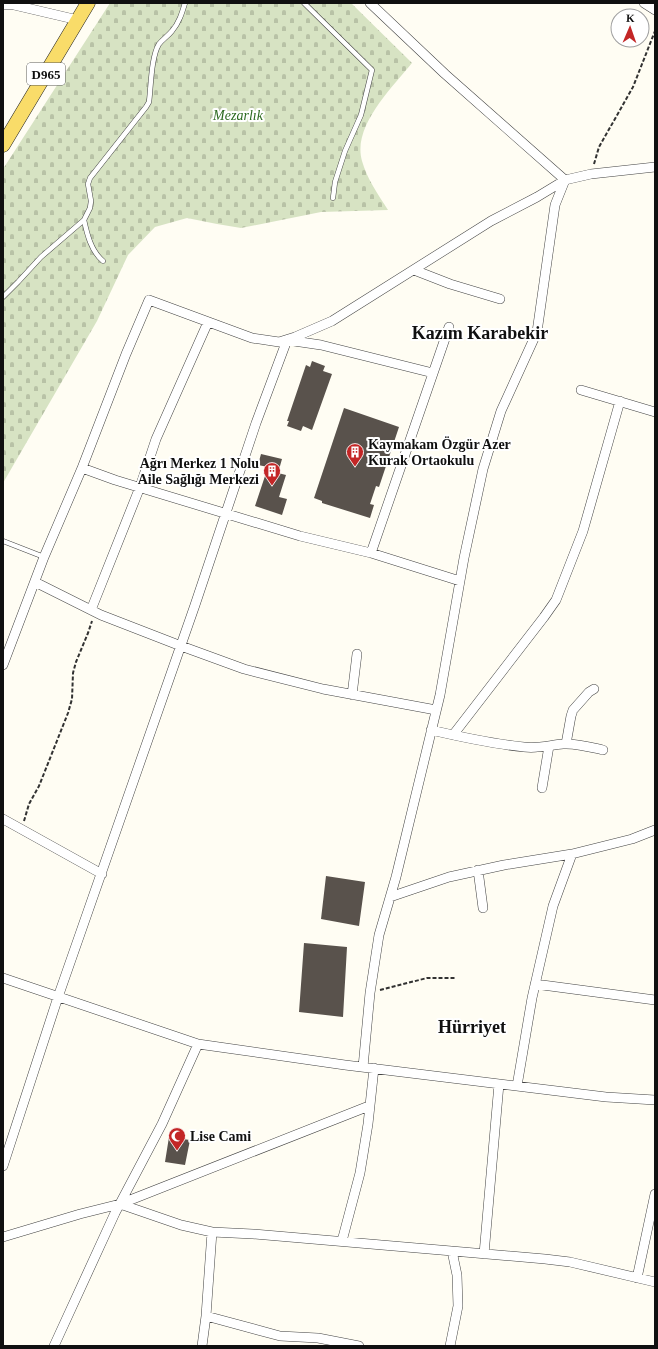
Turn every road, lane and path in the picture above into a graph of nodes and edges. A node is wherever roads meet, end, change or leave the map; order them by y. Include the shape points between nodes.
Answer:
1 (88, 3) edge
2 (185, 3) edge
3 (304, 3) edge
4 (370, 3) edge
5 (644, 3) edge
6 (3, 5) edge
7 (655, 10) edge
8 (78, 20) junction
9 (655, 31) edge
10 (3, 145) edge
11 (655, 167) edge
12 (591, 174) junction
13 (565, 180) junction
14 (333, 198) dead end
15 (84, 220) junction
16 (103, 261) dead end
17 (414, 270) junction
18 (3, 297) edge
19 (500, 299) dead end
20 (208, 322) junction
21 (449, 327) dead end
22 (287, 340) junction
23 (433, 373) junction
24 (581, 390) dead end
25 (620, 402) junction
26 (655, 412) edge
27 (82, 468) junction
28 (140, 487) junction
29 (225, 514) junction
30 (3, 541) edge
31 (371, 553) junction
32 (44, 557) junction
33 (460, 581) junction
34 (35, 582) junction
35 (93, 611) junction
36 (181, 646) junction
37 (357, 654) dead end
38 (3, 665) edge
39 (594, 689) dead end
40 (352, 694) junction
41 (436, 710) junction
42 (431, 730) junction
43 (453, 735) junction
44 (566, 744) junction
45 (549, 746) junction
46 (602, 750) dead end
47 (542, 788) dead end
48 (3, 819) edge
49 (22, 830) junction
50 (655, 830) edge
51 (572, 854) junction
52 (478, 870) junction
53 (102, 874) junction
54 (390, 898) junction
55 (483, 908) dead end
56 (3, 978) edge
57 (455, 978) dead end
58 (536, 984) junction
59 (370, 993) junction
60 (58, 997) junction
61 (655, 1000) edge
62 (198, 1044) junction
63 (363, 1067) junction
64 (374, 1068) junction
65 (499, 1084) junction
66 (517, 1086) junction
67 (655, 1100) edge
68 (369, 1106) junction
69 (3, 1166) edge
70 (655, 1194) edge
71 (120, 1204) junction
72 (212, 1232) junction
73 (3, 1237) edge
74 (342, 1241) junction
75 (452, 1251) junction
76 (484, 1254) junction
77 (637, 1278) junction
78 (655, 1282) edge
79 (206, 1316) junction
80 (54, 1346) edge
81 (202, 1346) edge
82 (359, 1346) edge
83 (450, 1346) edge

1 - 8 main road, D965
2 - 15 lane via 173,30 157,50 149,102 89,181 91,201
3 - 14 lane via 372,70 361,115 335,182
4 - 13 street via 445,74
5 - 7 street
6 - 8 street via 14,5
8 - 10 main road, D965
9 - 12 path via 633,88 599,147
11 - 12 street
12 - 13 street
13 - 17 street via 492,221
13 - 33 street via 555,205 537,332 501,411 485,462
15 - 16 lane via 95,252
15 - 18 lane via 41,257
17 - 19 street
17 - 22 street via 332,321
20 - 22 street via 252,338 279,342
20 - 27 street via 149,300
20 - 28 street via 156,439
21 - 23 street
22 - 23 street via 321,345
22 - 29 street
23 - 31 street
24 - 25 street
25 - 26 street
25 - 43 street via 583,530 556,600
27 - 28 street
27 - 32 street
28 - 29 street
28 - 35 street
29 - 31 street
29 - 36 street
30 - 32 lane
31 - 33 street
32 - 34 street
33 - 41 street
34 - 35 street
34 - 38 street
35 - 36 street
35 - 49 path via 73,673 72,699 66,720 29,804
36 - 40 street via 244,670
36 - 53 street
37 - 40 street
39 - 44 street via 573,710
40 - 41 street
41 - 42 street
42 - 43 street
42 - 54 street
43 - 45 street via 524,747
44 - 45 street
44 - 46 street
45 - 47 street
48 - 49 street
49 - 53 street
50 - 51 street via 632,839
51 - 52 street
51 - 58 street via 553,906
52 - 54 street via 449,877
52 - 55 street
53 - 60 street
54 - 59 street via 379,935
56 - 60 street
57 - 59 path via 427,978
58 - 61 street
58 - 66 street
59 - 63 street
60 - 62 street
60 - 69 street
62 - 63 street
62 - 71 street via 162,1124
63 - 64 street
64 - 65 street
64 - 68 street
65 - 66 street
65 - 76 street
66 - 67 street
68 - 71 street
68 - 74 street via 360,1173
70 - 77 street
71 - 72 street via 181,1225
71 - 73 street
71 - 80 street
72 - 74 street
72 - 79 street
74 - 75 street
75 - 76 street
75 - 83 street via 457,1275 458,1306
76 - 77 street via 570,1262
77 - 78 street
79 - 81 street
79 - 82 street via 280,1336 318,1338

